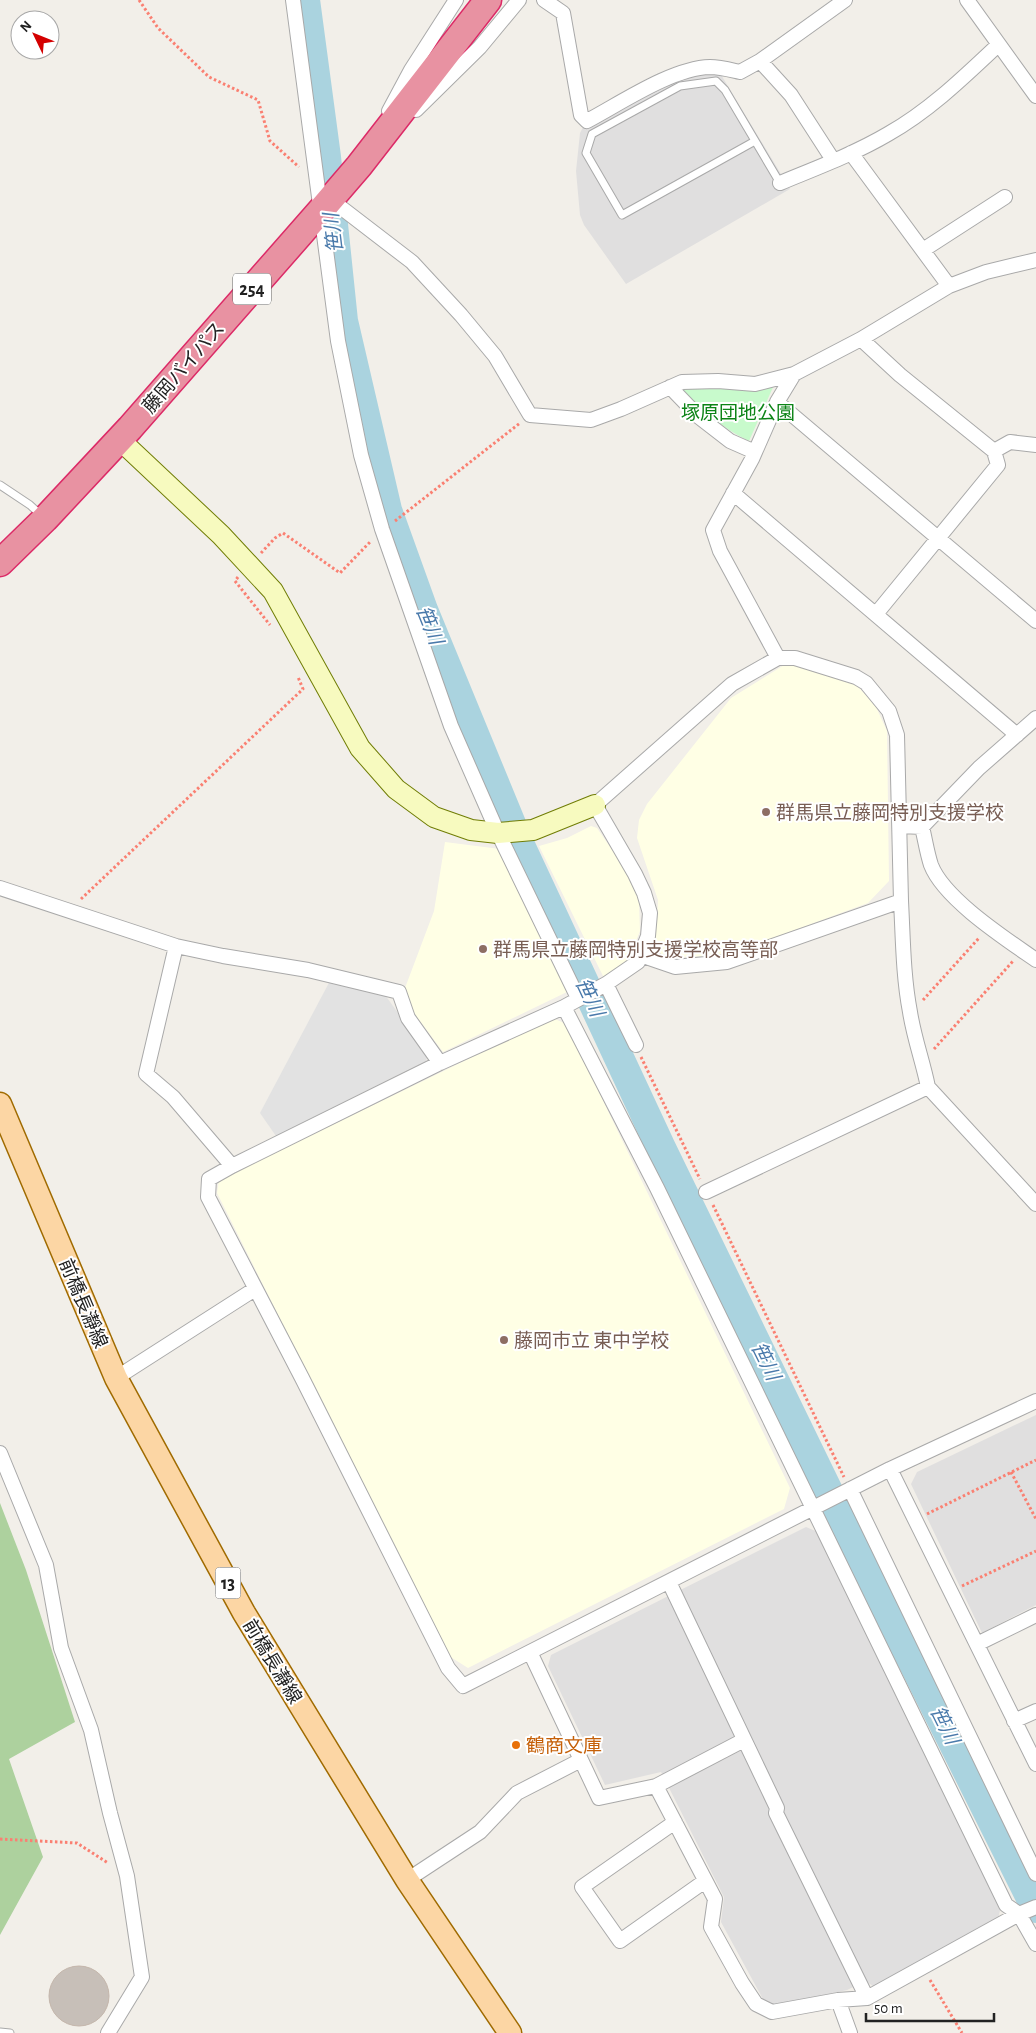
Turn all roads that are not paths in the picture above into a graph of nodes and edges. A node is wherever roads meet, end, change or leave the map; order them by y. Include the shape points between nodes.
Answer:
1 (293, 0) edge
2 (456, 0) edge
3 (488, 0) edge
4 (519, 0) edge
5 (544, 0) edge
6 (845, 0) edge
7 (967, 0) edge
8 (998, 45) junction
9 (760, 61) junction
10 (1036, 96) edge
11 (755, 141) junction
12 (851, 153) junction
13 (833, 160) junction
14 (358, 166) junction
15 (780, 183) joint
16 (1005, 198) dead end
17 (326, 204) junction
18 (923, 250) junction
19 (1036, 260) edge
20 (950, 286) junction
21 (861, 339) junction
22 (794, 374) junction
23 (670, 387) junction
24 (777, 402) junction
25 (118, 439) junction
26 (1036, 445) edge
27 (994, 451) junction
28 (755, 452) junction
29 (0, 484) edge
30 (733, 494) junction
31 (45, 519) junction
32 (938, 540) junction
33 (0, 563) edge
34 (876, 614) junction
35 (1036, 621) edge
36 (778, 658) junction
37 (1036, 718) edge
38 (1017, 734) junction
39 (595, 805) junction
40 (900, 826) junction
41 (922, 827) junction
42 (499, 833) junction
43 (0, 888) edge
44 (901, 901) junction
45 (176, 946) junction
46 (640, 955) junction
47 (1036, 960) edge
48 (606, 984) junction
49 (578, 998) junction
50 (564, 1007) junction
51 (636, 1045) road end
52 (440, 1063) junction
53 (928, 1087) junction
54 (0, 1104) edge
55 (232, 1166) junction
56 (706, 1192) road end
57 (1036, 1204) edge
58 (255, 1289) junction
59 (116, 1378) junction
60 (1036, 1401) edge
61 (0, 1453) edge
62 (890, 1469) junction
63 (847, 1491) junction
64 (819, 1506) junction
65 (669, 1582) junction
66 (1036, 1615) edge
67 (977, 1644) junction
68 (530, 1652) junction
69 (1036, 1711) edge
70 (1014, 1722) junction
71 (744, 1740) junction
72 (581, 1760) junction
73 (1036, 1764) edge
74 (656, 1786) junction
75 (675, 1822) junction
76 (1036, 1874) edge
77 (407, 1880) junction
78 (705, 1881) junction
79 (1027, 1910) edge
80 (1036, 1944) edge
81 (867, 1998) junction
82 (838, 2000) junction
83 (109, 2031) edge
84 (0, 2032) edge
85 (10, 2033) edge
86 (510, 2033) edge
87 (850, 2033) edge

1 - 17 street via 317,176
2 - 14 street via 411,70
3 - 14 highway, 藤岡バイパス / 254
4 - 14 street via 480,47
5 - 9 street via 563,13 581,115 587,121 658,82 697,68 740,72
6 - 9 street
7 - 8 street
8 - 10 street
8 - 12 street via 922,112 889,134
9 - 13 street via 791,95
11 - 11 lane via 622,215 586,152 592,134 672,90 716,81 725,90
11 - 15 lane
12 - 13 street
12 - 18 street
13 - 15 street
14 - 17 highway, 藤岡バイパス / 254
16 - 18 street
17 - 23 street via 412,262 495,356 530,415 591,420
17 - 25 highway, 藤岡バイパス / 254
17 - 42 street via 338,341 361,455 382,529 451,726
18 - 20 street
19 - 20 street via 986,272
20 - 21 street
21 - 22 street
21 - 27 street
22 - 23 street via 754,384 718,380 682,382
22 - 24 street
23 - 28 street via 722,435
24 - 28 street
24 - 32 street
25 - 31 highway, 藤岡バイパス / 254
25 - 42 street via 221,535 272,591 360,748 396,789 434,817 472,830
26 - 27 street via 1010,442
27 - 32 street via 998,465
28 - 30 street
29 - 31 lane
30 - 34 street
30 - 36 street via 713,530 720,551
31 - 33 highway, 藤岡バイパス / 254
32 - 34 street
32 - 35 street
34 - 38 street
36 - 39 street via 732,684
36 - 40 street via 795,658 856,677 866,683 889,711 897,735
37 - 38 street
38 - 41 street
39 - 42 street via 533,830
39 - 46 street via 636,874 650,913 648,936
40 - 41 street
40 - 44 street
41 - 47 street via 932,866 946,888
42 - 49 street
43 - 45 street
44 - 46 street via 727,962 675,967
44 - 53 street via 903,964 910,1014
45 - 52 street via 308,970 399,992 408,1018
45 - 55 street via 146,1074 173,1098
46 - 48 street via 638,962
48 - 49 street
48 - 51 street
49 - 50 street
50 - 52 street
50 - 64 street
52 - 55 street
53 - 56 street
53 - 57 street
54 - 59 main road, 前橋長瀞線 / 13
55 - 58 street via 209,1179 208,1197
58 - 59 street
58 - 68 street via 448,1668 463,1686
59 - 77 main road, 前橋長瀞線 / 13 via 244,1613
60 - 62 street
61 - 83 street via 46,1566 61,1648 92,1730 127,1876 142,1976
62 - 63 street
62 - 67 street
63 - 64 street
63 - 76 street
64 - 65 street
64 - 79 street via 1006,1905
65 - 68 street
65 - 71 street
66 - 67 street
67 - 70 street
68 - 72 street
69 - 70 street
70 - 73 street
71 - 74 street
71 - 81 street via 777,1808 780,1822
72 - 74 street via 599,1798
72 - 77 street via 517,1793 480,1832
74 - 75 street
75 - 78 street
75 - 78 street via 582,1887 620,1942
77 - 86 main road, 前橋長瀞線 / 13
78 - 82 street via 715,1899 711,1927 756,2004 772,2012
79 - 80 street
79 - 81 street
81 - 82 street
82 - 87 street
84 - 85 lane

